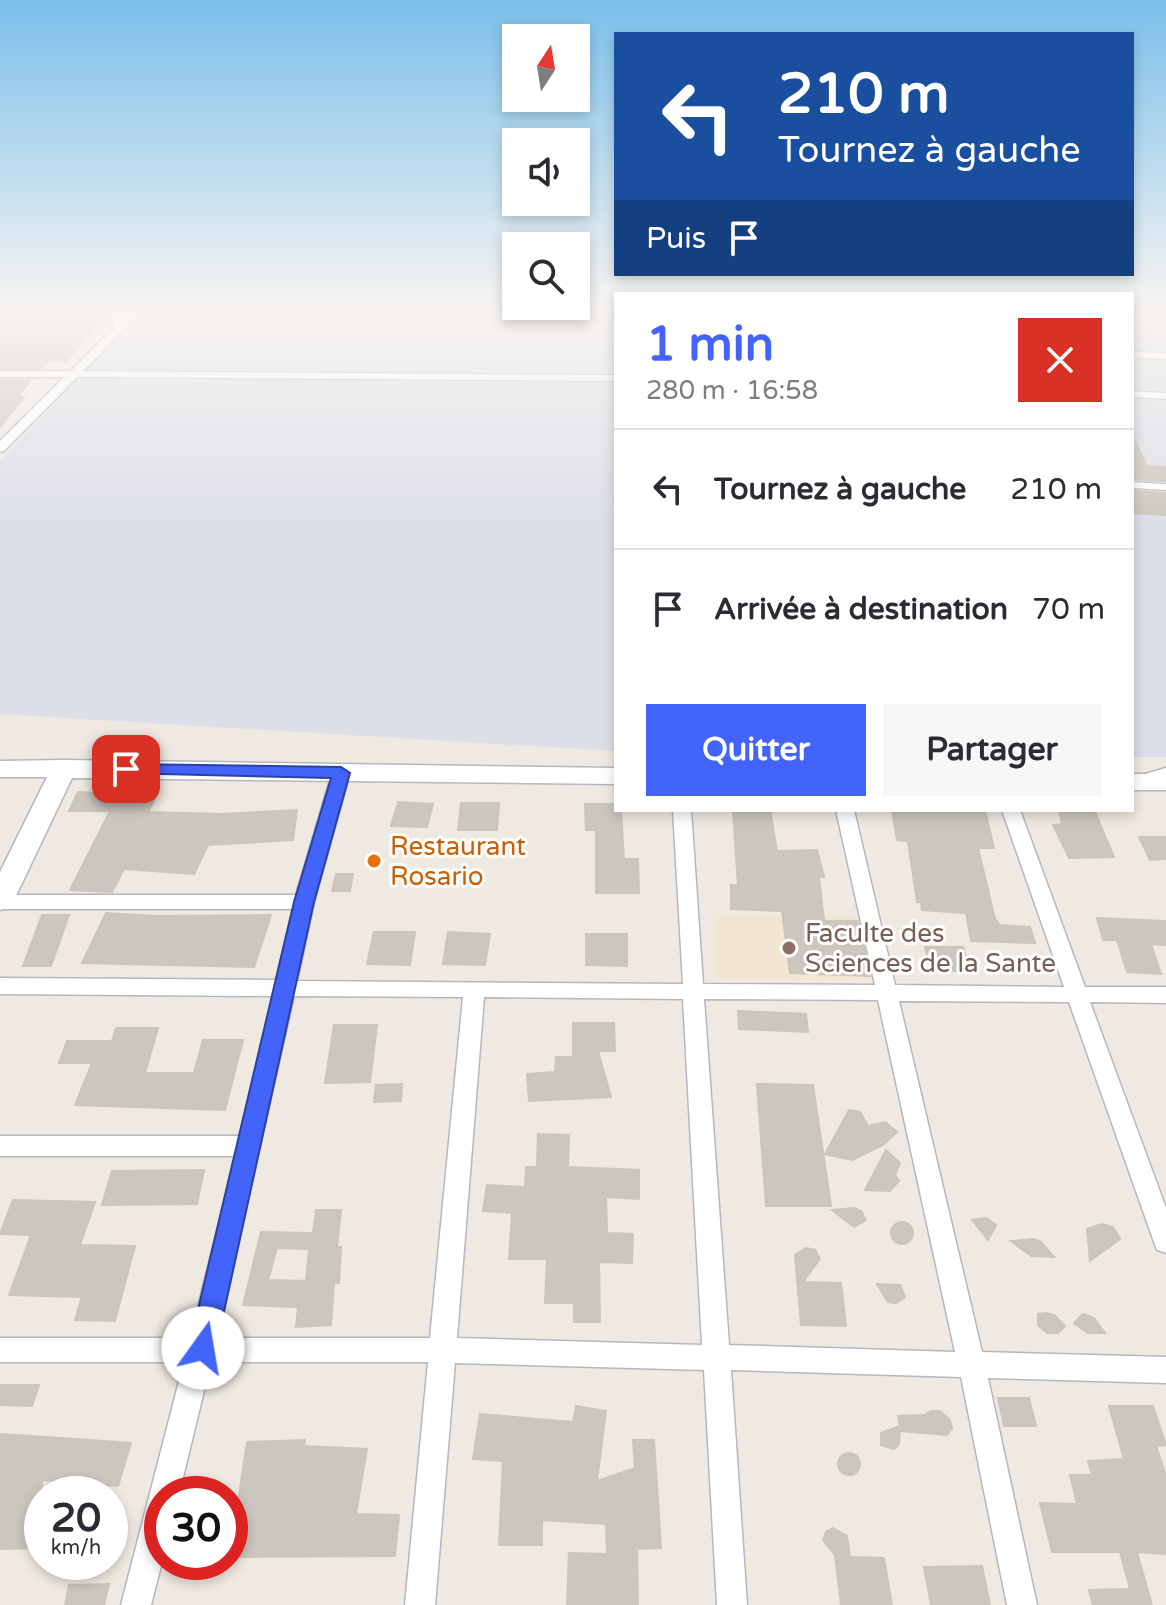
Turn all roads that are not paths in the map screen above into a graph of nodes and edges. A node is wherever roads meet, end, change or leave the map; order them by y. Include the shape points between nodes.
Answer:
1 (62, 383) edge
2 (1134, 394) edge
3 (1166, 396) edge
4 (0, 448) edge
5 (1134, 485) edge
6 (1166, 487) edge
7 (64, 768) junction
8 (0, 769) edge
9 (1166, 772) edge
10 (341, 773) junction
11 (614, 776) edge
12 (1134, 781) edge
13 (1134, 782) edge
14 (1166, 782) edge
15 (682, 812) edge
16 (845, 812) edge
17 (1012, 812) edge
18 (0, 901) edge
19 (304, 902) junction
20 (0, 986) edge
21 (285, 988) junction
22 (690, 988) junction
23 (474, 990) junction
24 (888, 992) junction
25 (1075, 994) junction
26 (1166, 995) edge
27 (0, 1146) edge
28 (250, 1146) junction
29 (1166, 1242) edge
30 (203, 1348) junction
31 (0, 1350) edge
32 (443, 1350) junction
33 (714, 1356) junction
34 (971, 1362) junction
35 (1166, 1370) edge
36 (170, 1476) edge
37 (144, 1574) edge
38 (136, 1605) edge
39 (420, 1605) edge
40 (732, 1605) edge
41 (1022, 1605) edge

1 - 4 street
2 - 3 lane
5 - 6 lane
7 - 8 main road
7 - 10 main road
7 - 18 main road
9 - 12 lane
10 - 11 main road
10 - 19 street
13 - 14 main road
15 - 22 street
16 - 24 street
17 - 25 street
18 - 19 street
19 - 21 street
20 - 21 street
21 - 23 street
21 - 28 street
22 - 23 street
22 - 24 street
22 - 33 street
23 - 32 street
24 - 25 street
24 - 34 street
25 - 26 street
25 - 29 street
27 - 28 street
28 - 30 street
30 - 31 street
30 - 32 street
30 - 36 street
32 - 33 street
32 - 39 street
33 - 34 street
33 - 40 street
34 - 35 street
34 - 41 street
37 - 38 street

